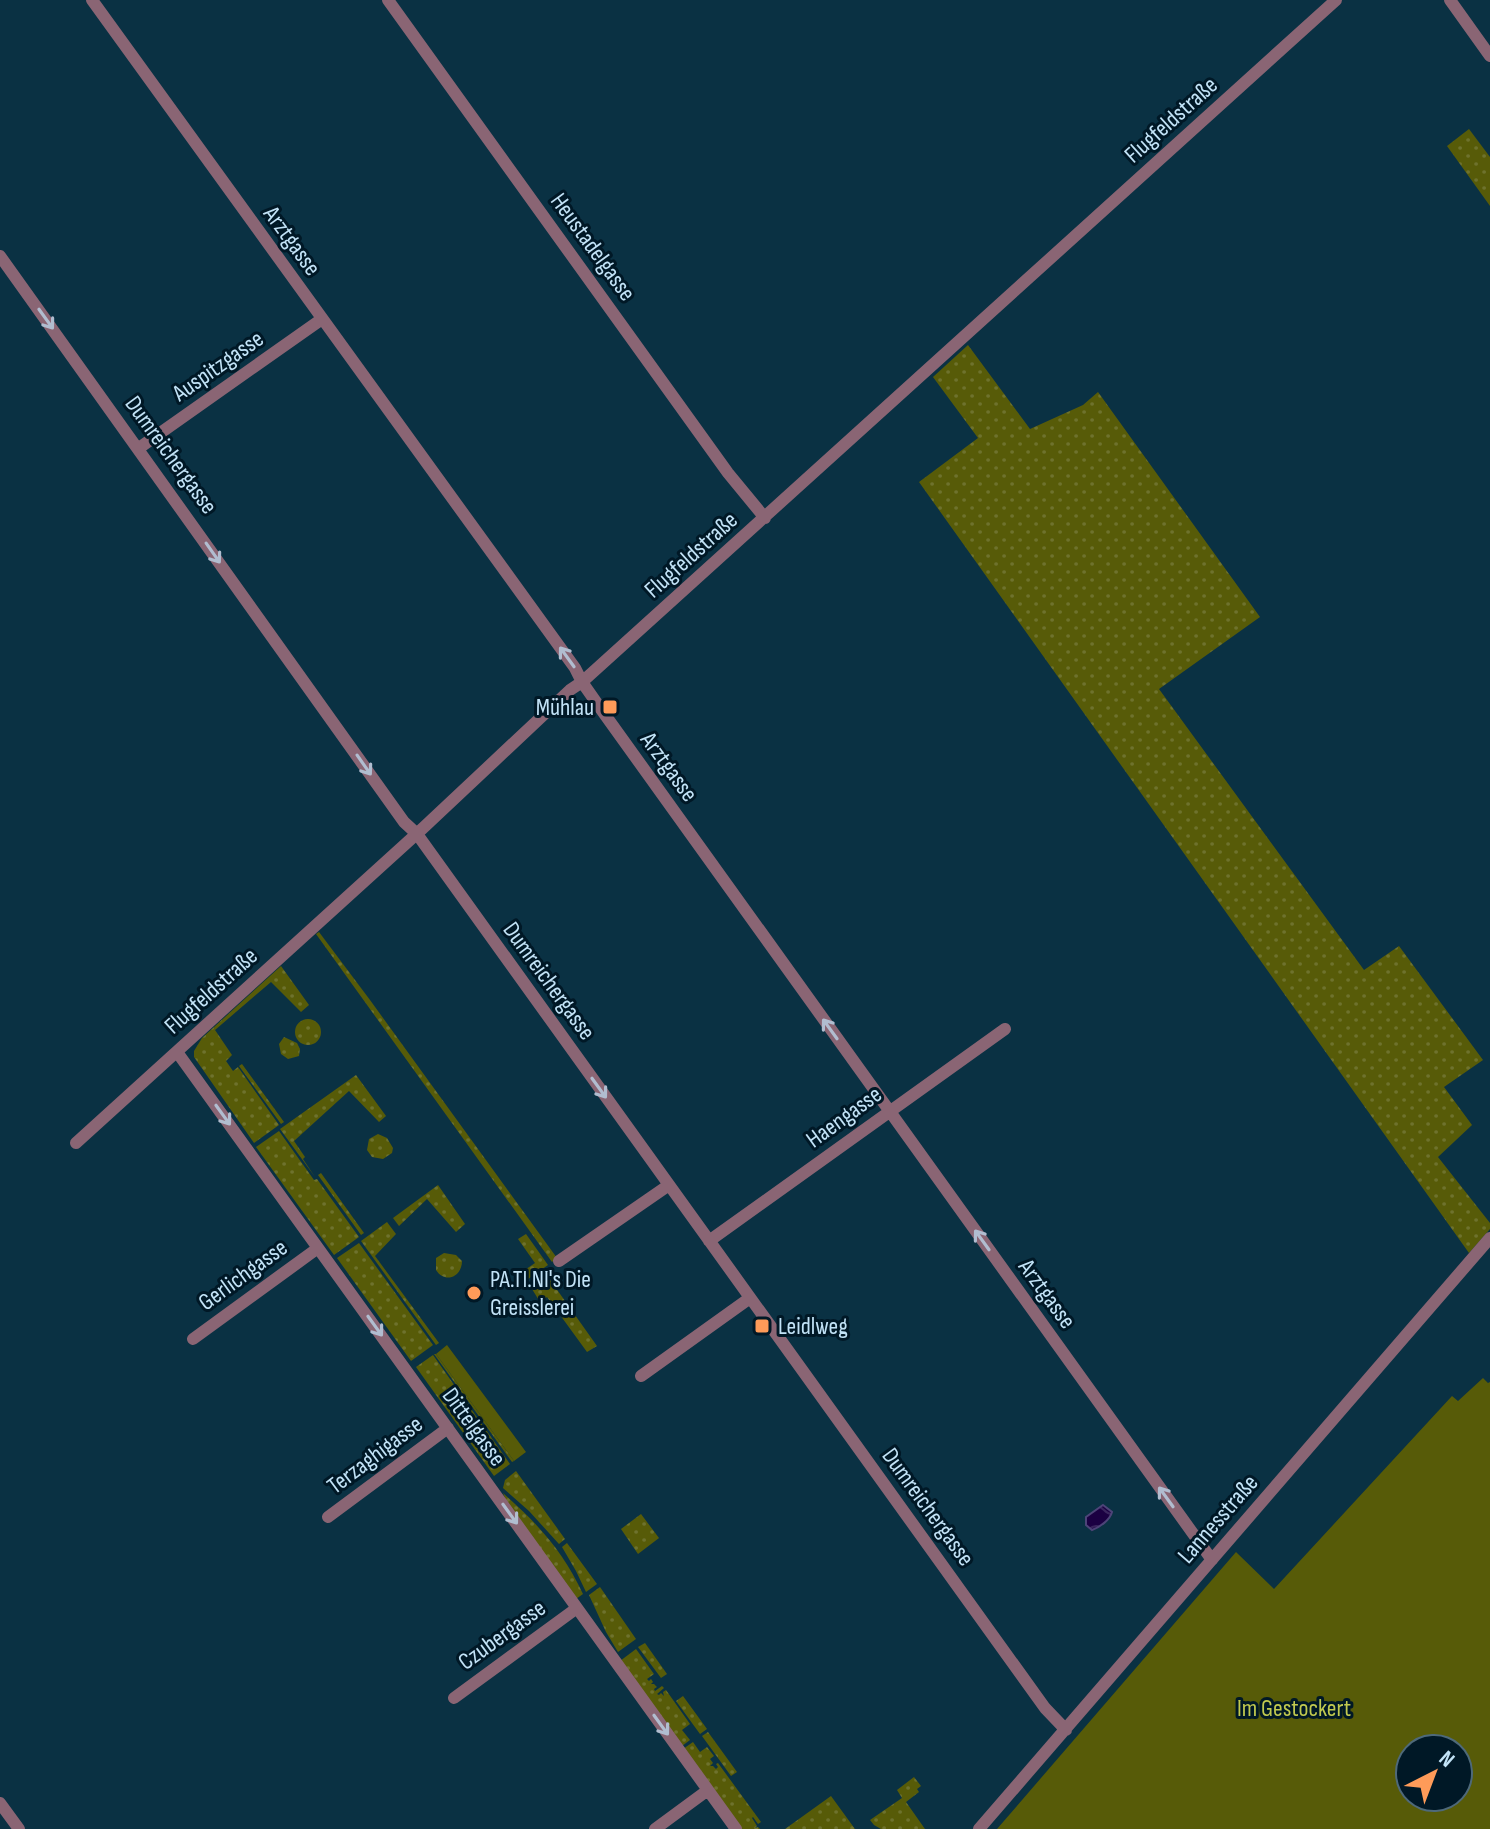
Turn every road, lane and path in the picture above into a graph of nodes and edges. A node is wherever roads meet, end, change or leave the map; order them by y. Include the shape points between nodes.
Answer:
1 (92, 0) edge
2 (388, 0) edge
3 (1336, 0) edge
4 (1450, 0) edge
5 (1490, 56) edge
6 (0, 256) edge
7 (322, 319) junction
8 (139, 448) junction
9 (765, 518) junction
10 (582, 682) junction
11 (417, 834) junction
12 (1005, 1029) dead end
13 (177, 1052) junction
14 (890, 1112) junction
15 (76, 1143) dead end
16 (669, 1185) junction
17 (1490, 1238) edge
18 (709, 1241) junction
19 (318, 1248) junction
20 (559, 1261) dead end
21 (750, 1298) junction
22 (193, 1339) dead end
23 (641, 1376) dead end
24 (448, 1428) junction
25 (328, 1517) dead end
26 (1212, 1560) junction
27 (577, 1608) junction
28 (454, 1698) dead end
29 (1066, 1730) junction
30 (708, 1790) junction
31 (0, 1803) edge
32 (19, 1829) edge
33 (655, 1829) edge
34 (736, 1829) edge
35 (979, 1829) edge

1 - 7 street, Arztgasse
2 - 9 street, Heustadelgasse
3 - 9 street, Flugfeldstraße
4 - 5 street
6 -> 8 street, Dumreichergasse
7 - 8 street, Auspitzgasse
10 -> 7 street, Arztgasse
8 -> 11 street, Dumreichergasse
9 - 10 street, Flugfeldstraße
10 - 11 street, Flugfeldstraße
14 -> 10 street, Arztgasse
11 - 13 street, Flugfeldstraße
11 -> 16 street, Dumreichergasse
12 - 14 street, Haengasse
13 - 15 street, Flugfeldstraße
13 -> 19 street, Dittelgasse
14 - 18 street, Haengasse
26 -> 14 street, Arztgasse
16 - 18 street, Dumreichergasse
16 - 20 street
17 - 26 street, Lannesstraße
18 - 21 street, Dumreichergasse
19 - 22 street, Gerlichgasse
19 -> 24 street, Dittelgasse
21 - 23 street
21 - 29 street, Dumreichergasse
24 - 25 street, Terzaghigasse
24 -> 27 street, Dittelgasse
26 - 29 street, Lannesstraße
27 - 28 street, Czubergasse
27 -> 30 street, Dittelgasse
29 - 35 street, Lannesstraße
30 - 33 street
30 - 34 street, Dittelgasse
31 - 32 street

